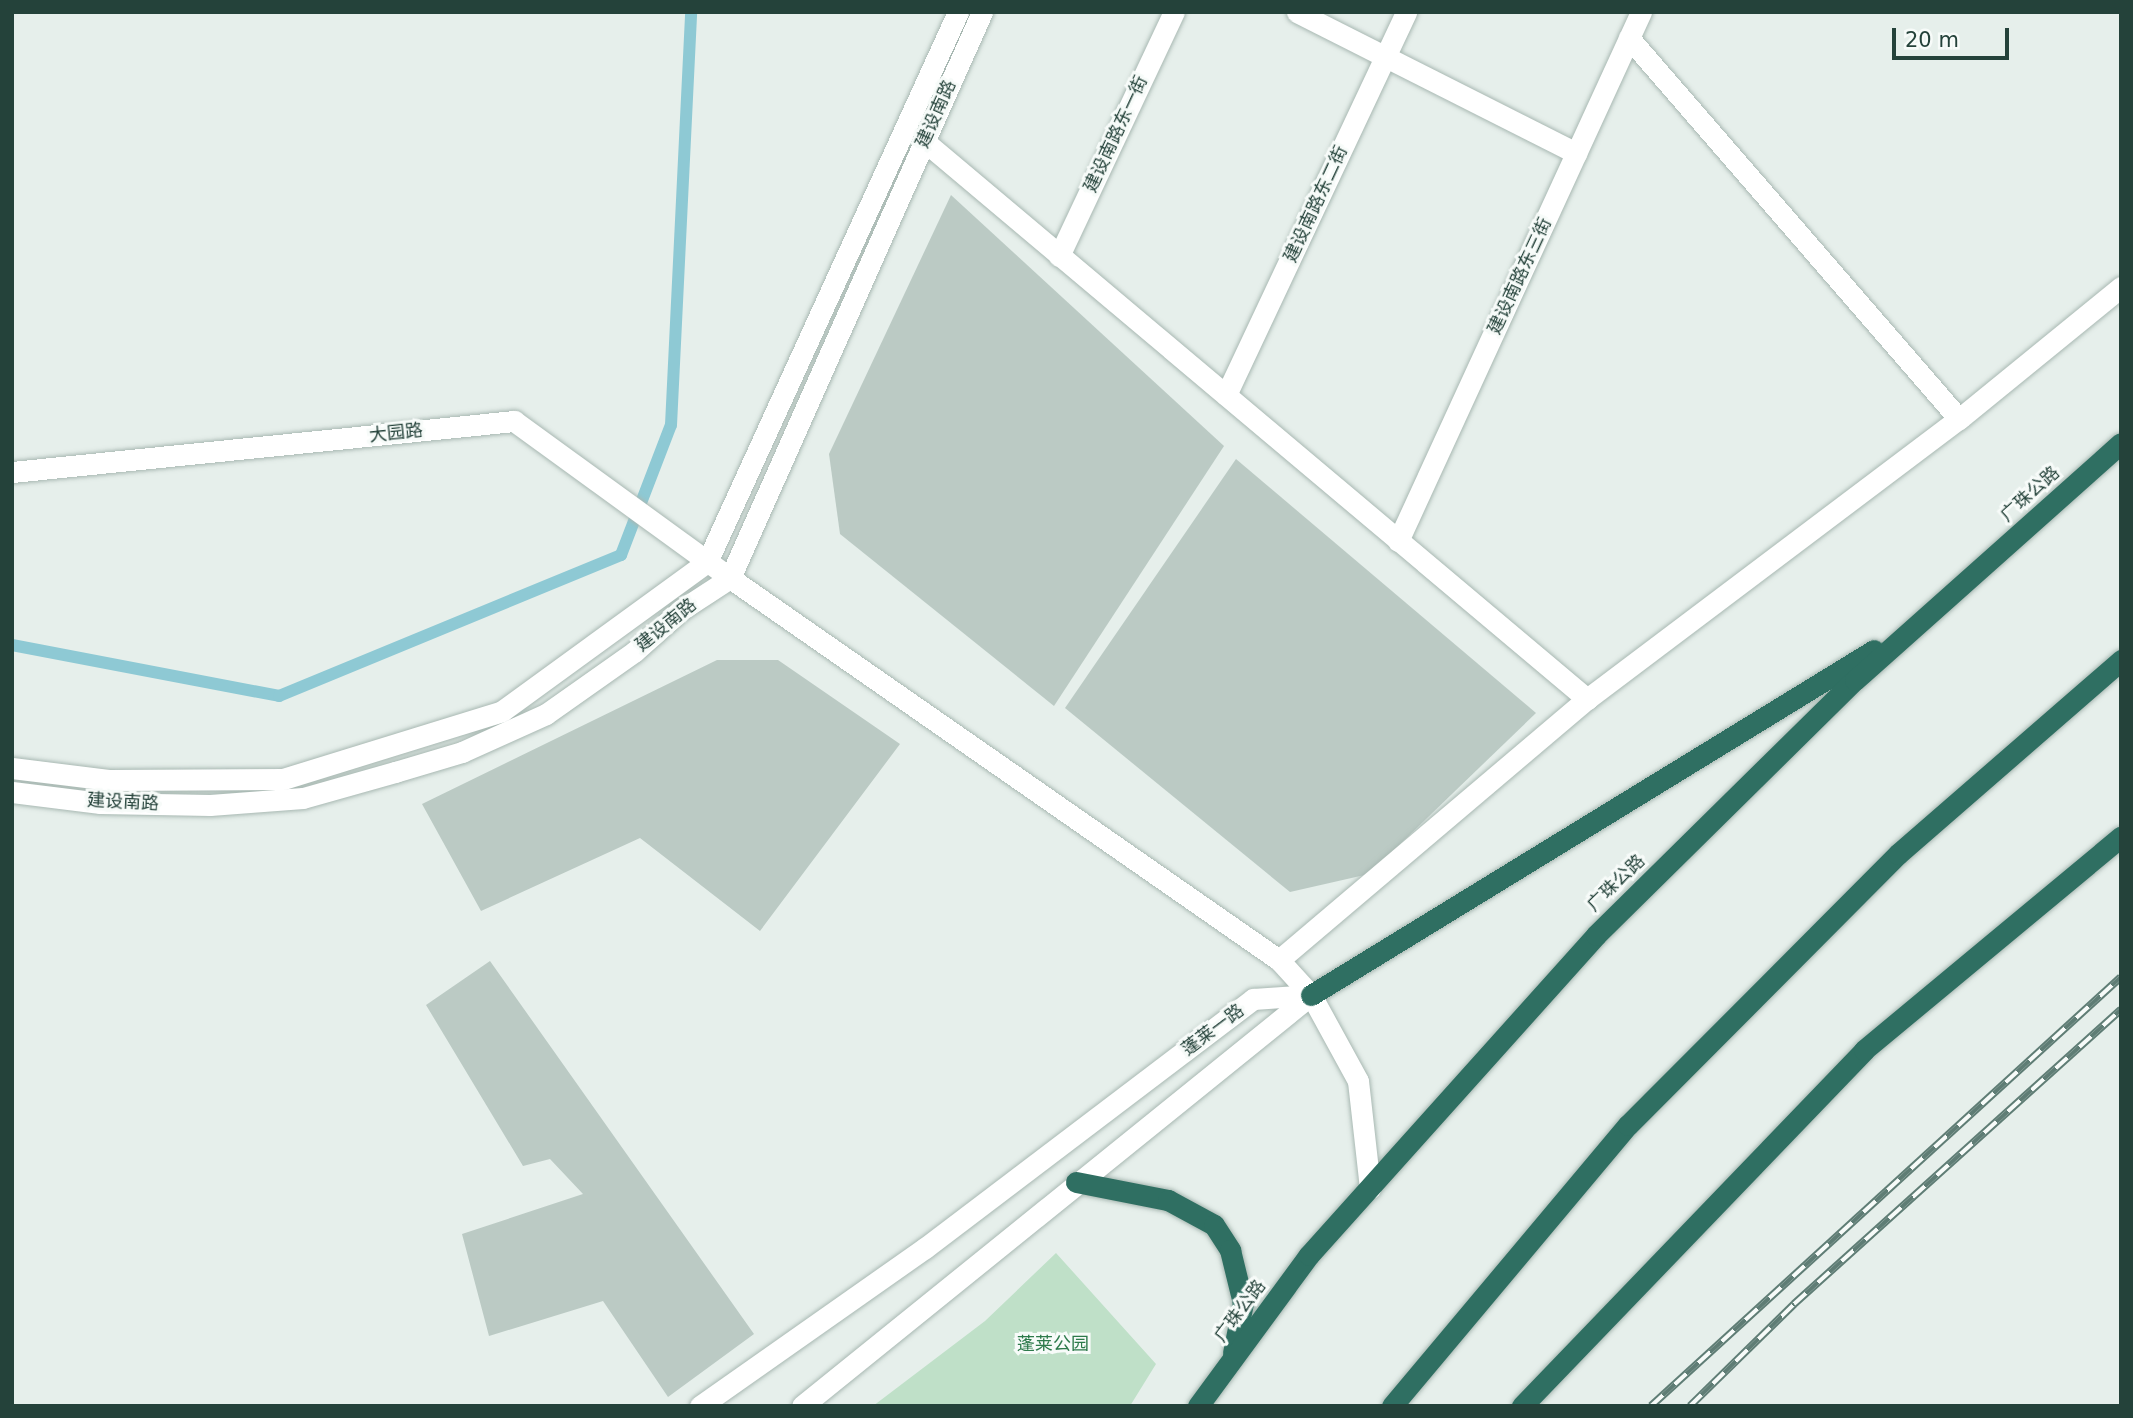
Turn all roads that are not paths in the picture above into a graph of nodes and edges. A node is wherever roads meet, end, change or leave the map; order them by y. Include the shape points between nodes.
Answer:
1 (958, 12) edge
2 (982, 12) edge
3 (1174, 12) edge
4 (1297, 12) edge
5 (1406, 12) edge
6 (1641, 12) edge
7 (1629, 38) junction
8 (1385, 56) junction
9 (924, 141) junction
10 (1576, 153) junction
11 (1059, 256) junction
12 (2121, 287) edge
13 (1226, 395) junction
14 (1959, 419) junction
15 (2121, 443) edge
16 (12, 472) edge
17 (1398, 541) junction
18 (707, 562) junction
19 (730, 578) junction
20 (1921, 622) junction
21 (2121, 660) edge
22 (1587, 699) junction
23 (12, 768) edge
24 (12, 792) edge
25 (2121, 837) edge
26 (1279, 960) junction
27 (1311, 995) junction
28 (1076, 1182) junction
29 (1370, 1188) junction
30 (1231, 1361) junction
31 (700, 1406) edge
32 (802, 1406) edge
33 (1198, 1406) edge
34 (1392, 1406) edge
35 (1522, 1406) edge

1 - 18 street
2 - 9 street, 建设南路
3 - 11 street, 建设南路东一街
4 - 8 street
5 - 8 street, 建设南路东二街
6 - 7 street, 建设南路东三街
7 - 10 street, 建设南路东三街
7 - 14 street
8 - 10 street
8 - 13 street, 建设南路东二街
9 - 11 street
9 - 19 street, 建设南路
10 - 17 street, 建设南路东三街
11 - 13 street
12 - 14 street
13 - 17 street
14 - 22 street
15 - 20 highway, 广珠公路
16 - 18 street, 大园路 via 514,421
17 - 22 street
18 - 19 street, 大园路
18 - 23 street via 502,711 283,779 110,780
19 - 24 street, 建设南路 via 546,714 462,752 303,799 210,805 100,803
19 - 26 street, 大园路
20 - 27 highway
20 - 29 highway, 广珠公路 via 1596,935
21 - 34 highway via 1898,854 1628,1125
22 - 26 street
25 - 35 highway via 1864,1050
26 - 27 street, 大园路
27 - 28 street, 蓬莱一路
27 - 29 street, 大园路 via 1358,1081
27 - 31 street, 蓬莱一路 via 1254,999 925,1248
28 - 30 highway via 1168,1200 1213,1225 1230,1250 1243,1303
28 - 32 street, 蓬莱一路
29 - 30 highway, 广珠公路 via 1309,1255
30 - 33 highway, 广珠公路

